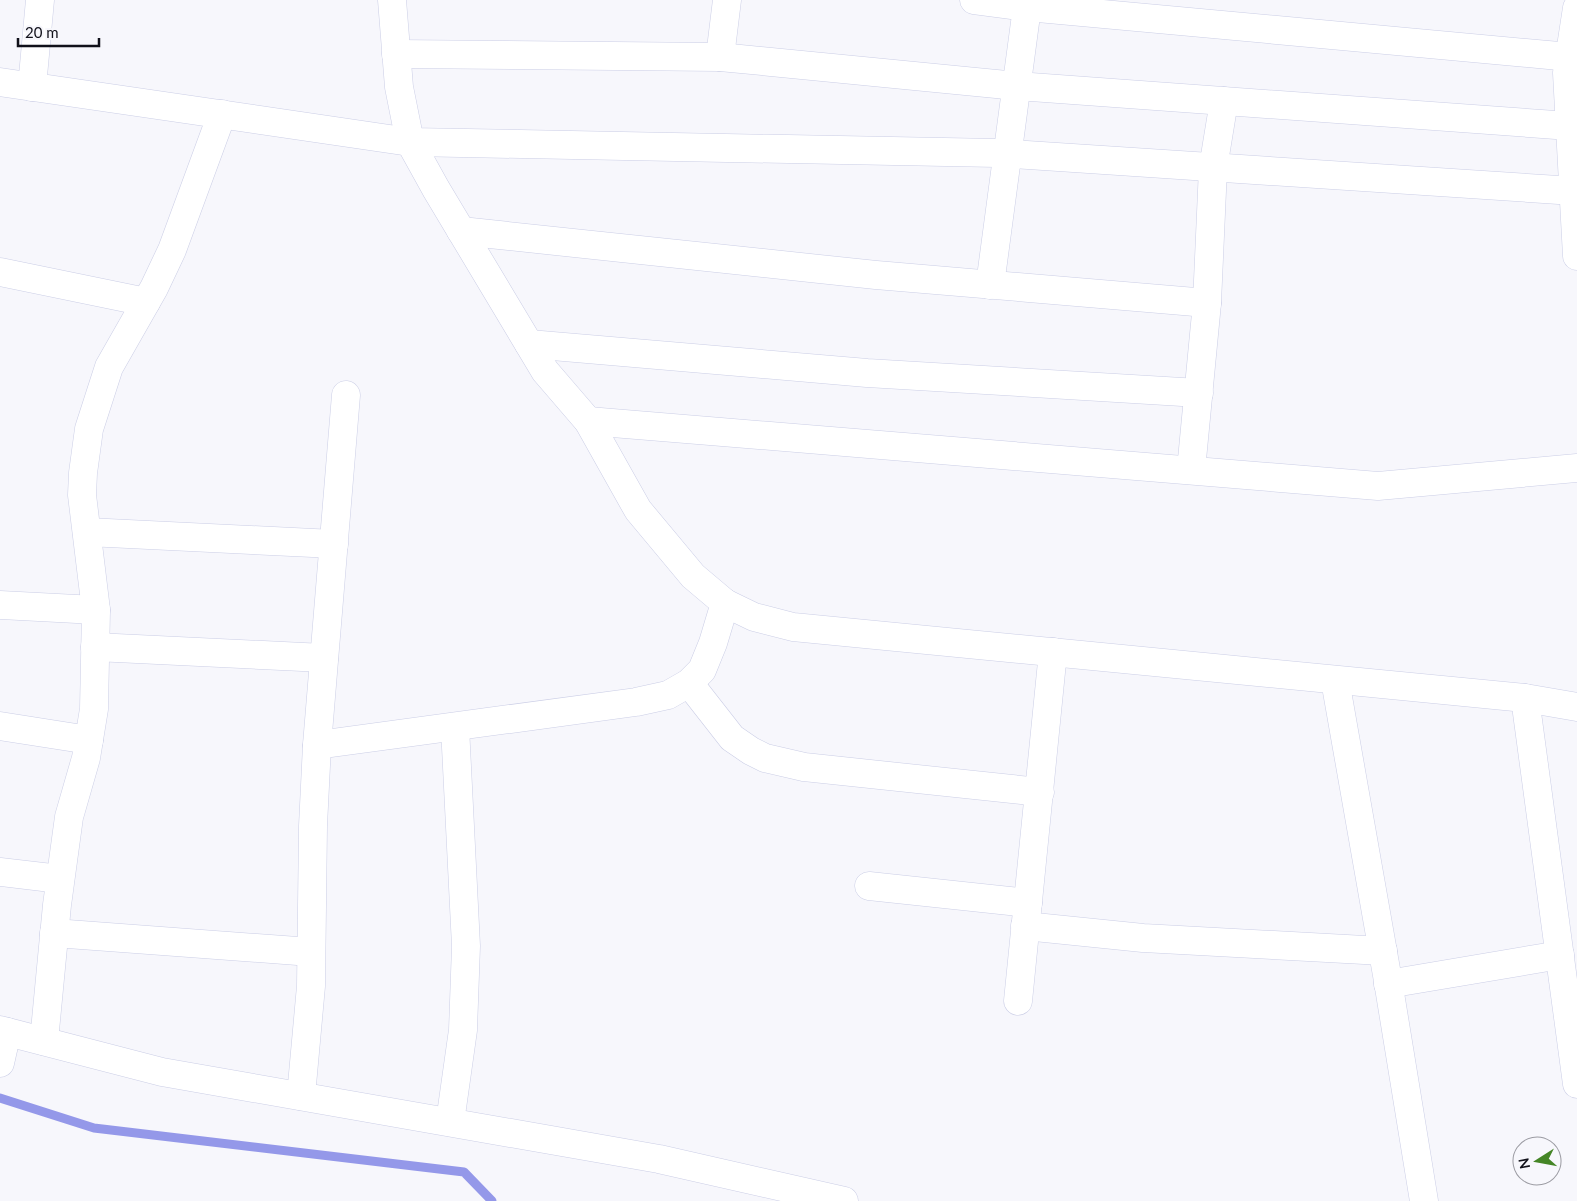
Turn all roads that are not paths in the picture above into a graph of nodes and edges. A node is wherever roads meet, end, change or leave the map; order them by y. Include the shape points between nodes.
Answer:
1 (40, 0) edge
2 (392, 0) edge
3 (727, 0) edge
4 (974, 0) edge
5 (1028, 4) edge
6 (1577, 8) edge
7 (396, 54) junction
8 (720, 57) junction
9 (1570, 57) junction
10 (0, 82) edge
11 (1017, 86) junction
12 (32, 87) junction
13 (1224, 101) junction
14 (222, 114) junction
15 (1570, 126) junction
16 (410, 142) junction
17 (1008, 154) junction
18 (1214, 168) junction
19 (1574, 191) junction
20 (461, 231) junction
21 (1577, 256) edge
22 (0, 272) edge
23 (990, 285) junction
24 (146, 302) junction
25 (1207, 303) junction
26 (529, 344) junction
27 (1199, 393) junction
28 (346, 395) dead end
29 (588, 420) junction
30 (1577, 468) edge
31 (1191, 470) junction
32 (87, 532) junction
33 (334, 544) junction
34 (725, 603) junction
35 (0, 605) edge
36 (96, 610) junction
37 (95, 647) junction
38 (1053, 652) junction
39 (324, 658) junction
40 (1335, 680) junction
41 (689, 683) junction
42 (1525, 698) junction
43 (1577, 707) edge
44 (0, 726) edge
45 (455, 727) junction
46 (89, 740) junction
47 (317, 745) junction
48 (1040, 792) junction
49 (0, 872) edge
50 (60, 879) junction
51 (869, 886) dead end
52 (1027, 914) junction
53 (54, 933) junction
54 (1383, 951) junction
55 (311, 952) junction
56 (1560, 955) junction
57 (1388, 984) junction
58 (1018, 1001) dead end
59 (3, 1031) edge
60 (44, 1041) junction
61 (0, 1063) edge
62 (1577, 1084) edge
63 (301, 1096) junction
64 (450, 1122) junction
65 (844, 1201) edge
66 (1424, 1201) edge

1 - 12 street
2 - 7 street
3 - 8 street
4 - 5 street
5 - 9 street
5 - 11 street
6 - 9 street
7 - 8 street
7 - 16 street
8 - 11 street
9 - 15 street via 1567,73
10 - 12 street
11 - 13 street
11 - 17 street
12 - 14 street
13 - 15 street
13 - 18 street
14 - 16 street
14 - 24 street via 172,250
15 - 19 street
16 - 17 street
16 - 20 street
17 - 18 street
17 - 23 street
18 - 19 street
18 - 25 street
19 - 21 street
20 - 23 street
20 - 26 street
22 - 24 street
23 - 25 street
24 - 32 street via 110,367 89,429 82,495
25 - 27 street
26 - 27 street via 867,373
26 - 29 street via 545,371
27 - 31 street
28 - 33 street
29 - 31 street
29 - 34 street via 638,510 693,576
30 - 31 street via 1378,486
32 - 33 street
32 - 36 street
33 - 39 street
34 - 38 street via 754,617 793,627
34 - 41 street via 702,670
35 - 36 street
36 - 37 street
37 - 39 street
37 - 46 street via 94,709
38 - 40 street
38 - 48 street
39 - 47 street
40 - 42 street
40 - 54 street
41 - 45 street via 668,695 636,702
41 - 48 street via 732,738 765,758 804,767
42 - 43 street
42 - 56 street
44 - 46 street
45 - 47 street
45 - 64 street via 466,946 463,1030
46 - 50 street via 69,817
47 - 55 street
48 - 52 street
49 - 50 street
50 - 53 street
51 - 52 street
52 - 54 street via 1143,938
52 - 58 street
53 - 55 street
53 - 60 street
54 - 57 street
55 - 63 street
56 - 57 street
56 - 62 street
57 - 66 street
59 - 60 street
59 - 61 street
60 - 63 street via 162,1072
63 - 64 street
64 - 65 street via 659,1159

